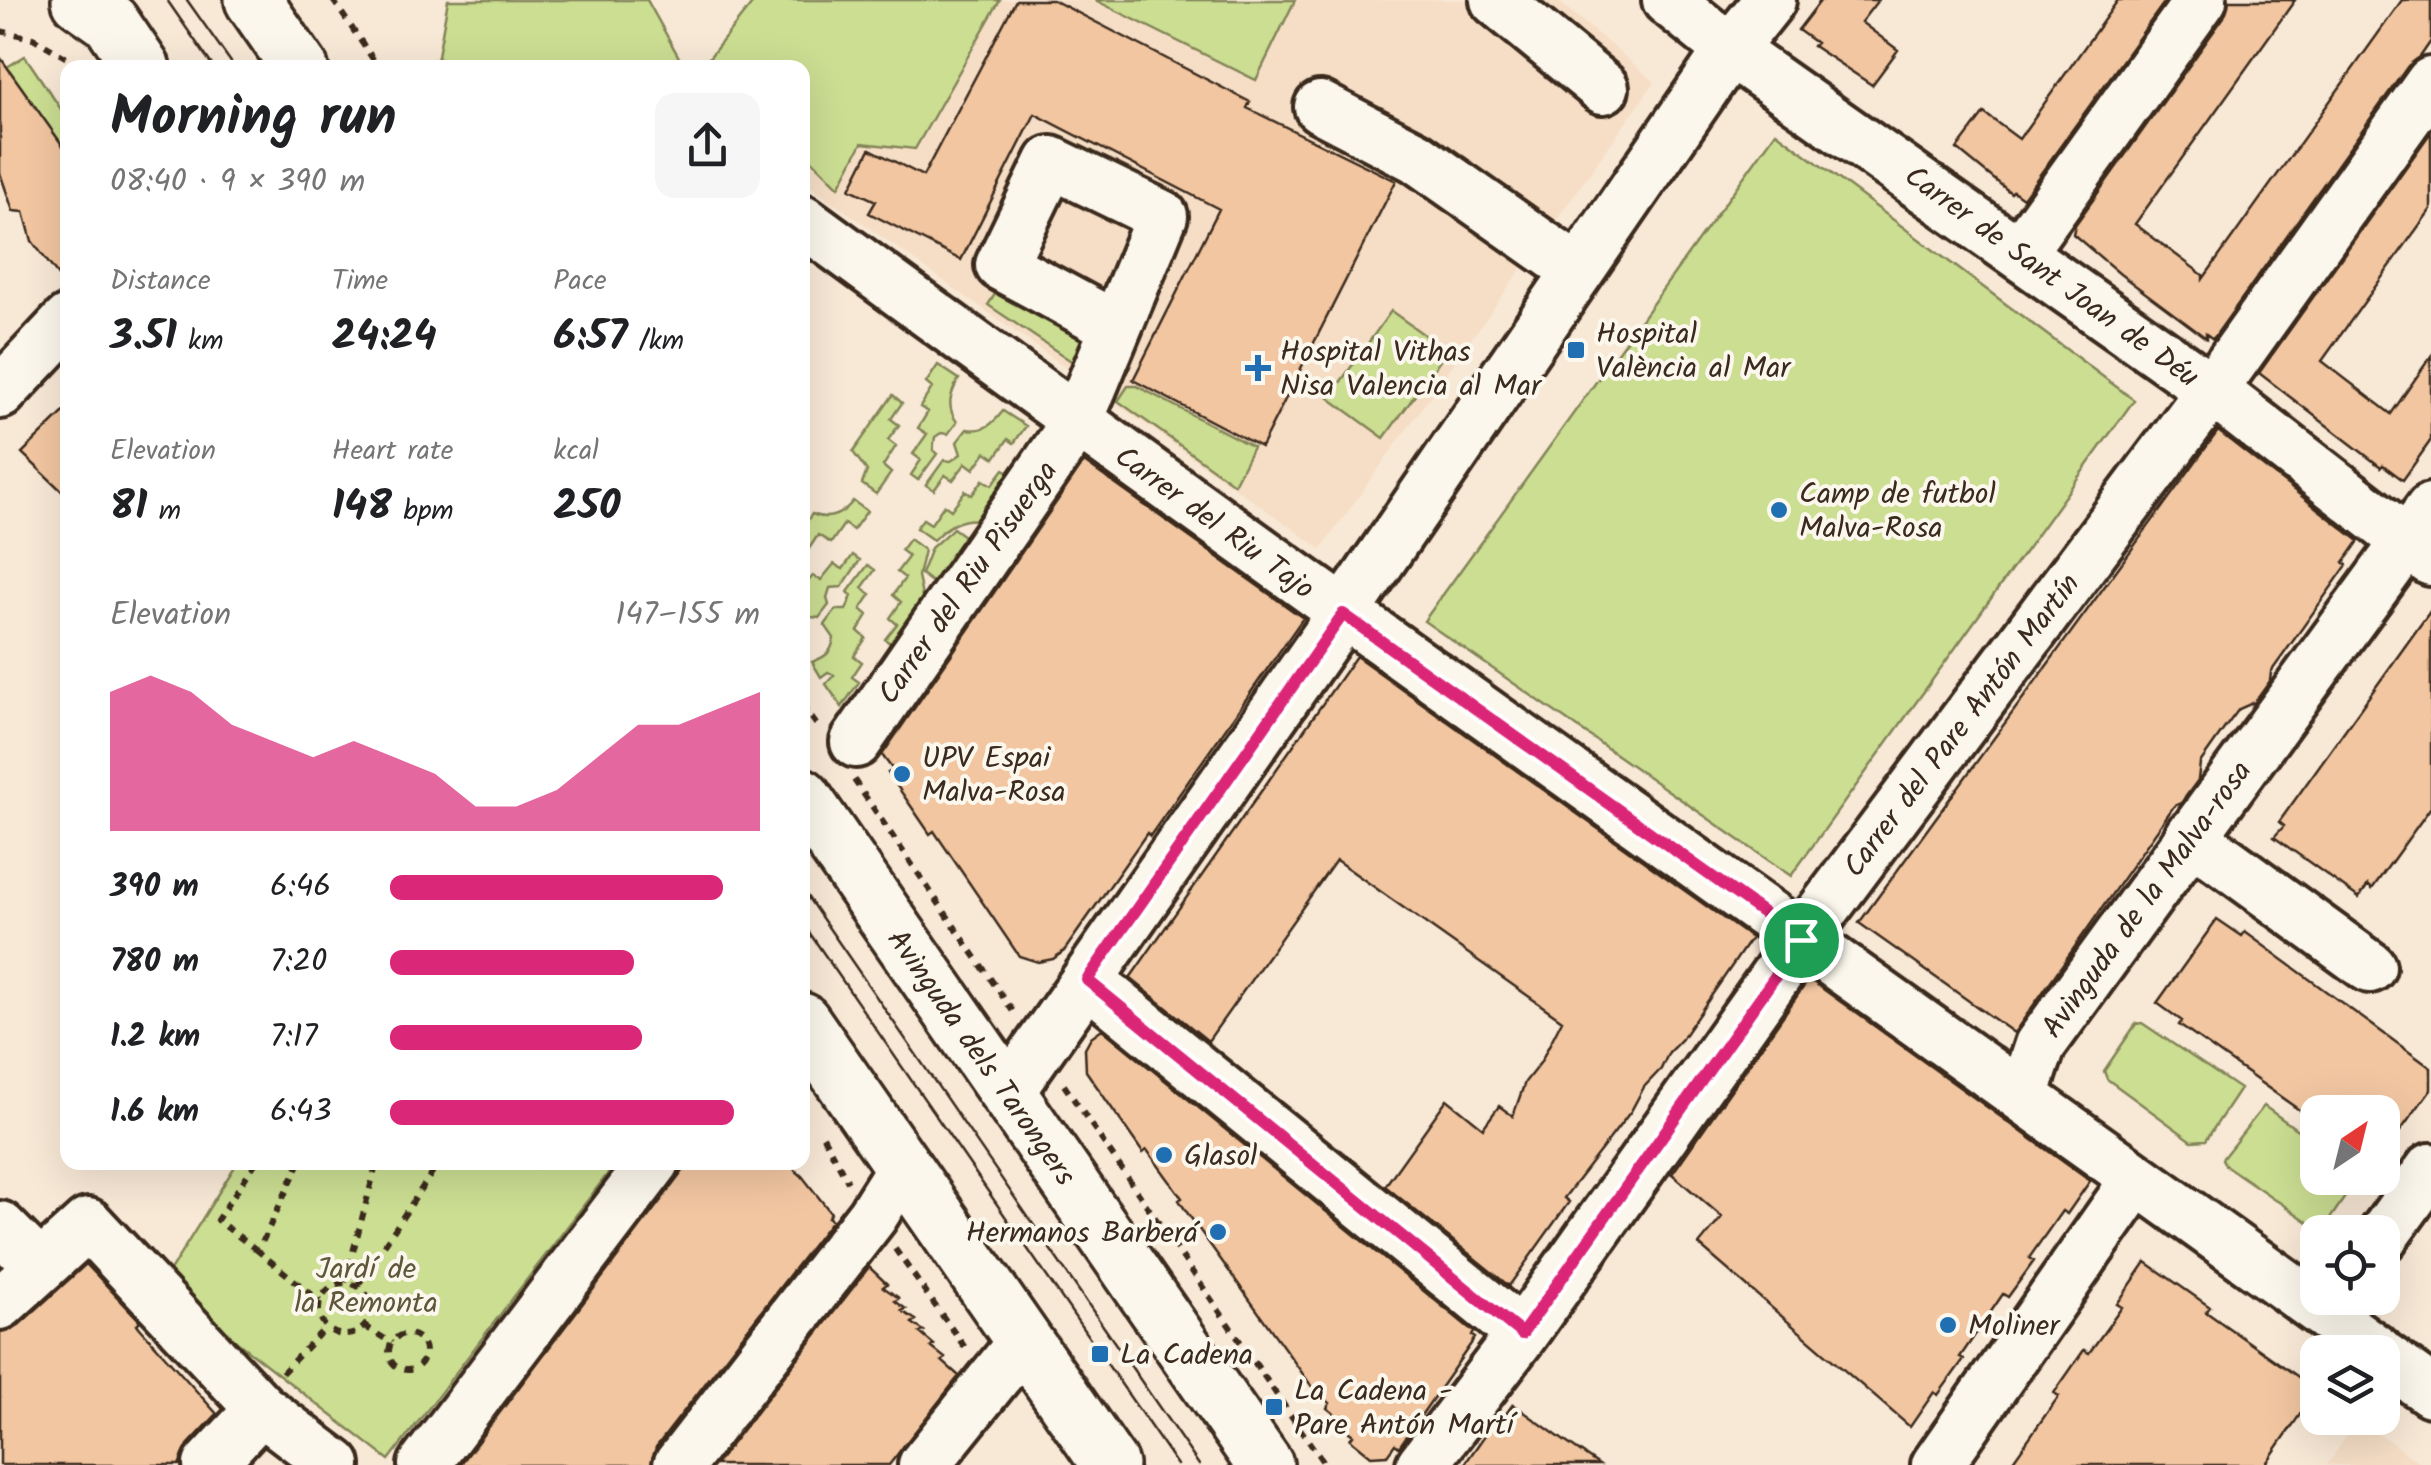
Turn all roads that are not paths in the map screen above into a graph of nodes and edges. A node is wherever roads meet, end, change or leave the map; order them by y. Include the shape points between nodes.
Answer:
1 (80, 0) edge
2 (253, 0) edge
3 (1496, 0) edge
4 (1668, 0) edge
5 (1770, 0) edge
6 (2200, 0) edge
7 (1730, 50) junction
8 (137, 60) edge
9 (294, 60) edge
10 (2431, 84) edge
11 (1603, 88) dead end
12 (1320, 107) dead end
13 (810, 226) edge
14 (2020, 252) junction
15 (1578, 271) junction
16 (1116, 327) dead end
17 (60, 329) edge
18 (2212, 390) junction
19 (0, 393) edge
20 (1078, 422) junction
21 (2422, 537) edge
22 (1343, 614) junction
23 (844, 752) road end
24 (810, 808) edge
25 (2190, 836) junction
26 (1801, 940) junction
27 (2370, 967) dead end
28 (1087, 980) junction
29 (810, 1033) edge
30 (1007, 1094) junction
31 (2023, 1096) junction
32 (903, 1167) junction
33 (2431, 1169) edge
34 (648, 1170) edge
35 (2137, 1178) junction
36 (2398, 1215) edge
37 (0, 1227) edge
38 (38, 1266) junction
39 (2300, 1285) edge
40 (0, 1304) edge
41 (2342, 1315) edge
42 (1522, 1334) junction
43 (2361, 1335) edge
44 (1024, 1342) junction
45 (2400, 1369) edge
46 (2431, 1391) edge
47 (261, 1409) junction
48 (209, 1465) edge
49 (335, 1465) edge
50 (424, 1465) edge
51 (679, 1465) edge
52 (924, 1465) edge
53 (1110, 1465) edge
54 (1265, 1465) edge
55 (1422, 1465) edge
56 (1937, 1465) edge

1 - 8 main road via 111,22
2 - 9 main road
3 - 11 street
4 - 7 street, Carrer de Sant Joan de Déu
5 - 7 street
6 - 14 street
7 - 14 street, Carrer de Sant Joan de Déu
7 - 15 street
10 - 18 street, Carrer del Pare Antón Martín
12 - 15 street via 1416,157
13 - 20 street, Carrer del Riu Tajo
14 - 18 street, Carrer de Sant Joan de Déu
15 - 22 street
16 - 20 street, Carrer del Riu Pisuerga
17 - 19 street
18 - 21 street, Carrer de Sant Joan de Déu
18 - 26 street, Carrer del Pare Antón Martín
20 - 22 street, Carrer del Riu Tajo
20 - 23 street, Carrer del Riu Pisuerga
21 - 25 street, Avinguda de la Malva-rosa
22 - 26 street, Carrer del Riu Tajo
22 - 28 street
24 - 30 main road, Avinguda dels Tarongers
25 - 27 street
25 - 31 street, Avinguda de la Malva-rosa via 2040,1045
26 - 31 street, Carrer del Riu Tajo
26 - 42 street, Carrer del Pare Antón Martín
28 - 30 street
28 - 42 street
29 - 32 main road
30 - 54 main road, Avinguda dels Tarongers
31 - 35 street
32 - 44 main road
32 - 51 street
33 - 36 street
34 - 50 street
35 - 39 street
35 - 56 street
37 - 38 street
38 - 40 street
38 - 47 street via 88,1224
41 - 43 street
42 - 55 street, Carrer del Pare Antón Martín
44 - 52 street
44 - 53 main road
45 - 46 street
47 - 48 street
47 - 49 street

